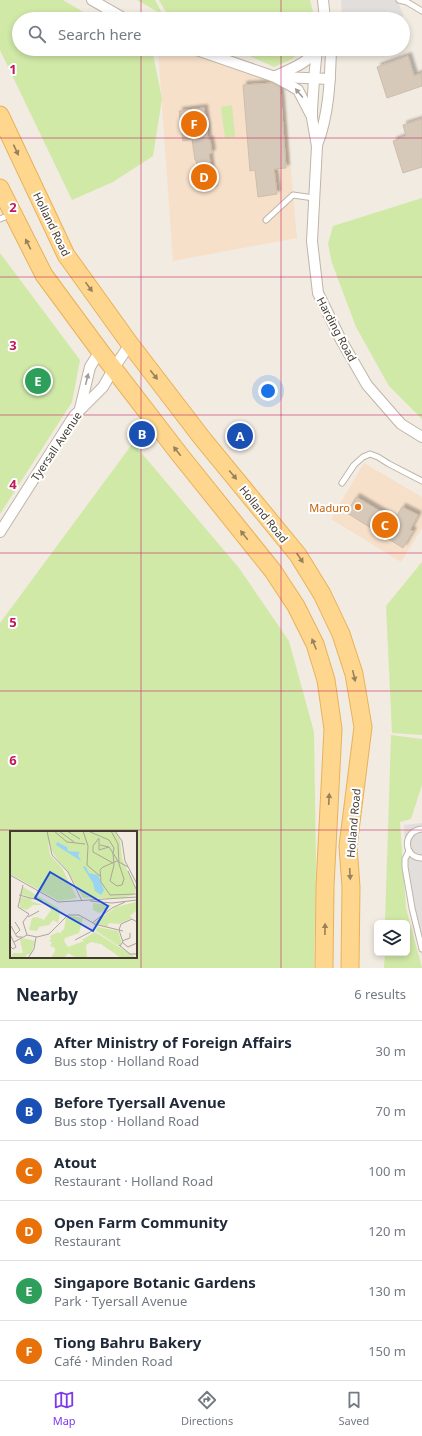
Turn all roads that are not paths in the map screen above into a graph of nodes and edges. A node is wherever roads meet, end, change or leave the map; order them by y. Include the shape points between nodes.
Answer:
1 (92, 0) edge
2 (323, 0) edge
3 (399, 0) edge
4 (422, 11) edge
5 (113, 12) edge
6 (324, 12) edge
7 (214, 56) edge
8 (311, 56) edge
9 (316, 56) edge
10 (331, 56) edge
11 (275, 77) junction
12 (314, 79) junction
13 (330, 79) junction
14 (0, 115) edge
15 (312, 118) junction
16 (317, 146) junction
17 (0, 188) edge
18 (314, 198) junction
19 (6, 216) edge
20 (266, 220) dead end
21 (130, 344) junction
22 (100, 352) junction
23 (114, 368) junction
24 (80, 409) junction
25 (422, 437) edge
26 (422, 481) edge
27 (342, 483) dead end
28 (0, 532) edge
29 (422, 829) edge
30 (409, 851) junction
31 (422, 858) edge
32 (422, 949) edge
33 (324, 968) edge
34 (350, 968) edge

1 - 5 street
2 - 6 street
3 - 4 lane
7 - 11 street
8 - 11 street
9 - 12 street, Harding Road
10 - 13 street, Harding Road
11 - 12 street
15 -> 11 street via 298,90
12 - 13 street
12 - 15 street, Harding Road
13 - 16 street, Harding Road via 326,118
14 -> 21 main road, Holland Road via 66,255
15 - 16 street, Harding Road
16 - 18 street, Harding Road
17 - 19 main road
18 - 20 lane via 293,194
18 - 25 street, Harding Road via 312,241 318,293 367,385 401,424
22 -> 19 main road via 44,275
21 - 23 street, Tyersall Avenue
21 -> 34 main road, Holland Road via 202,438 298,555 322,594 341,634 354,674 363,727 348,846
22 - 23 main road
24 -> 22 street via 90,368
23 - 24 street, Tyersall Avenue via 103,387
33 -> 23 main road via 325,886 333,729 326,680 315,644 296,606 273,571
24 - 28 street, Tyersall Avenue
26 - 27 lane via 370,454 354,465
29 - 30 lane via 410,834 407,846
30 - 31 lane via 414,856
30 - 32 lane via 405,867

